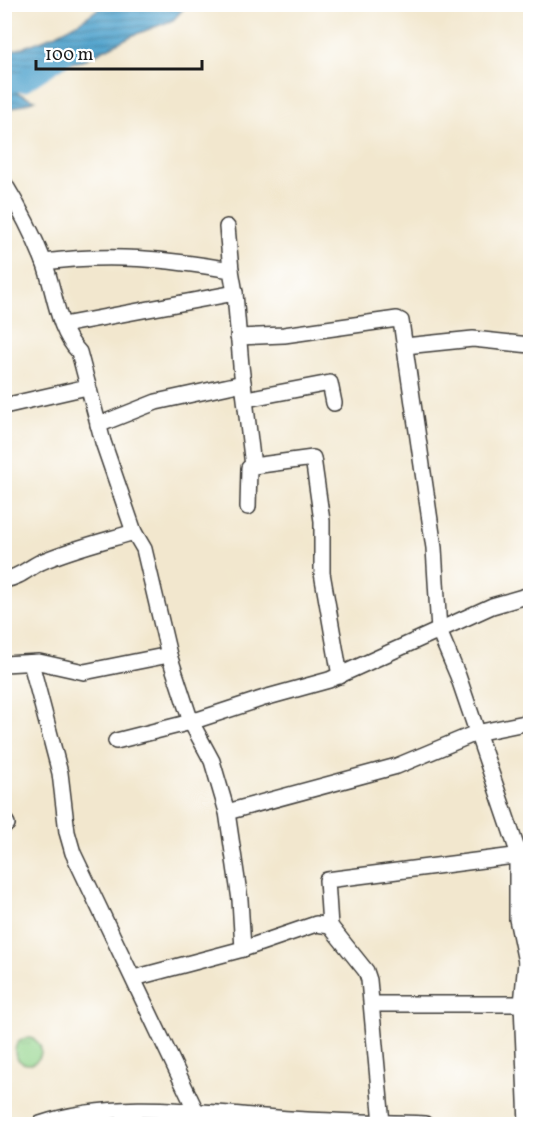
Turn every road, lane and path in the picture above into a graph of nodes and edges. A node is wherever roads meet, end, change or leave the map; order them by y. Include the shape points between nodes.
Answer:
1 (4, 183) edge
2 (227, 227) dead end
3 (44, 262) junction
4 (231, 270) junction
5 (236, 293) junction
6 (63, 324) junction
7 (238, 337) junction
8 (531, 345) edge
9 (405, 346) junction
10 (243, 383) junction
11 (87, 387) junction
12 (246, 399) junction
13 (334, 403) dead end
14 (4, 405) edge
15 (98, 425) junction
16 (254, 466) junction
17 (248, 507) dead end
18 (134, 532) junction
19 (4, 580) edge
20 (531, 595) edge
21 (440, 631) junction
22 (169, 655) junction
23 (31, 663) junction
24 (4, 664) edge
25 (340, 676) junction
26 (192, 722) junction
27 (531, 722) edge
28 (476, 734) junction
29 (116, 741) dead end
30 (227, 813) junction
31 (524, 855) edge
32 (330, 926) junction
33 (243, 949) junction
34 (528, 963) edge
35 (134, 978) junction
36 (372, 1004) junction
37 (522, 1004) junction
38 (195, 1109) junction
39 (108, 1118) edge
40 (382, 1123) junction
41 (40, 1125) edge
42 (425, 1125) edge
43 (528, 1125) edge

1 - 3 street via 27,220
2 - 4 street
3 - 4 street via 142,257
3 - 6 street
4 - 5 street
5 - 6 street
5 - 7 street
6 - 11 street via 69,342 79,352
7 - 9 street via 284,336 397,319 401,321
7 - 10 street
8 - 9 street via 473,339
9 - 21 street via 434,548
10 - 12 street
10 - 15 street via 156,402
11 - 14 street
11 - 15 street
12 - 13 street via 330,383
12 - 16 street
15 - 18 street
16 - 17 street via 249,468
16 - 25 street via 313,458 322,521 322,573
18 - 19 street via 47,560 29,572
18 - 22 street via 144,549
20 - 21 street via 492,606
21 - 25 street
21 - 28 street
22 - 23 street via 84,672
22 - 26 street
23 - 24 street
23 - 35 street via 60,773 73,853
25 - 26 street
26 - 29 street
26 - 30 street via 212,761
27 - 28 street
28 - 30 street via 396,766
28 - 31 street
30 - 33 street
31 - 32 street via 327,880
31 - 34 street via 517,919
32 - 33 street via 316,924
32 - 36 street via 366,971
33 - 35 street
34 - 37 street
35 - 38 street
36 - 37 street
36 - 40 street
37 - 43 street
38 - 39 street
38 - 40 street via 265,1118
39 - 41 street
40 - 42 street

